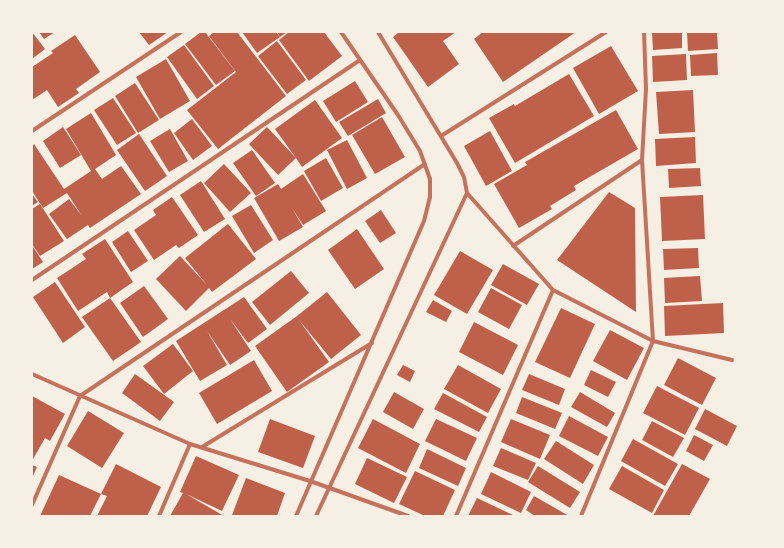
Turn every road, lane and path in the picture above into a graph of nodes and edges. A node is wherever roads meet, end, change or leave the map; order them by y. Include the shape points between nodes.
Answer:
1 (181, 32) edge
2 (341, 32) edge
3 (378, 32) edge
4 (606, 32) edge
5 (644, 32) edge
6 (360, 60) junction
7 (32, 131) edge
8 (442, 136) junction
9 (642, 160) junction
10 (425, 164) junction
11 (467, 193) junction
12 (513, 246) junction
13 (32, 280) edge
14 (553, 290) junction
15 (653, 341) junction
16 (372, 342) junction
17 (732, 360) dead end
18 (32, 374) edge
19 (80, 396) junction
20 (190, 444) junction
21 (202, 447) junction
22 (310, 481) junction
23 (330, 488) junction
24 (32, 505) edge
25 (159, 516) edge
26 (296, 516) edge
27 (316, 516) edge
28 (408, 516) edge
29 (456, 516) edge
30 (581, 516) edge

1 - 7 street
2 - 6 street
3 - 8 street
4 - 8 street
5 - 9 street via 646,89
6 - 10 street via 398,115
6 - 13 street
8 - 11 street via 464,177
9 - 12 street
9 - 15 street
10 - 16 street via 430,179 430,197 424,221
10 - 19 street
11 - 12 street
11 - 23 street
12 - 14 street
14 - 15 street
14 - 29 street
15 - 17 street
15 - 30 street
16 - 21 street
16 - 22 street
18 - 19 street
19 - 20 street
19 - 24 street
20 - 21 street
20 - 25 street
21 - 22 street
22 - 23 street
22 - 26 street
23 - 27 street
23 - 28 street

